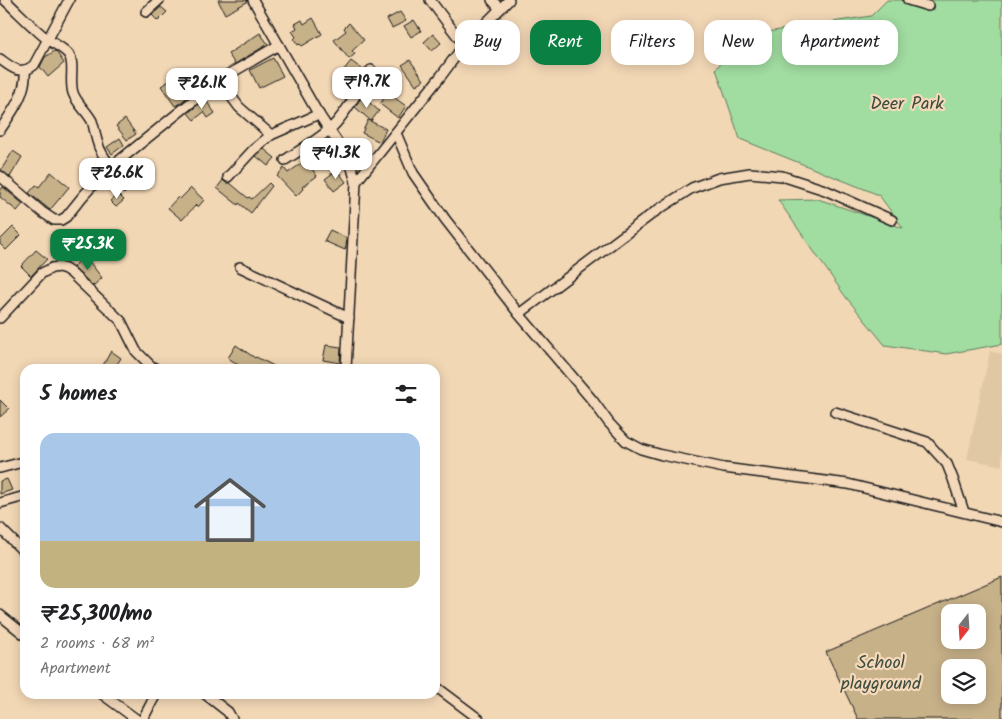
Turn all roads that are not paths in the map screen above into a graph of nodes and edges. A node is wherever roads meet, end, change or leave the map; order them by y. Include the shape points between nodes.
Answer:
1 (5, 0) edge
2 (70, 0) edge
3 (159, 0) edge
4 (253, 0) edge
5 (430, 0) edge
6 (492, 0) edge
7 (509, 0) edge
8 (908, 0) edge
9 (928, 6) dead end
10 (500, 9) junction
11 (146, 12) dead end
12 (489, 20) edge
13 (455, 32) edge
14 (48, 40) junction
15 (279, 45) junction
16 (455, 57) edge
17 (0, 59) edge
18 (26, 70) junction
19 (371, 70) dead end
20 (219, 80) junction
21 (319, 114) junction
22 (0, 130) edge
23 (329, 130) junction
24 (396, 133) junction
25 (271, 135) junction
26 (285, 160) dead end
27 (111, 167) junction
28 (0, 176) edge
29 (228, 177) dead end
30 (356, 182) junction
31 (892, 220) dead end
32 (240, 268) dead end
33 (519, 314) junction
34 (0, 318) edge
35 (349, 318) junction
36 (149, 364) edge
37 (346, 364) edge
38 (835, 412) dead end
39 (20, 464) edge
40 (0, 468) edge
41 (20, 497) edge
42 (0, 503) edge
43 (964, 512) junction
44 (1002, 522) edge
45 (0, 528) edge
46 (20, 548) edge
47 (0, 615) edge
48 (20, 631) edge
49 (440, 690) edge
50 (109, 699) edge
51 (153, 699) edge
52 (211, 699) edge
53 (136, 719) edge
54 (143, 719) edge
55 (232, 719) edge
56 (479, 719) edge

1 - 14 street
2 - 14 street
3 - 11 street
4 - 15 street
5 - 13 street
6 - 10 street
7 - 10 street
8 - 9 street
10 - 12 street
14 - 18 street via 34,65
14 - 27 street via 64,50 71,60 75,98 92,120 98,146
15 - 20 street
15 - 21 street
16 - 24 street
17 - 18 street via 13,68
18 - 22 street via 22,94
19 - 23 street
20 - 25 street via 239,108
20 - 27 street
21 - 23 street
21 - 25 street
23 - 26 street
23 - 30 street via 350,161
24 - 30 street
24 - 33 street via 413,173
25 - 29 street
27 - 28 street via 66,217 57,221
30 - 35 street
31 - 33 street via 825,190 782,176 750,173 719,178 692,188 656,211
32 - 35 street
33 - 43 street via 609,424 626,442 641,449 724,468 848,484
34 - 36 street via 42,273 59,267 72,273 121,322 136,351
35 - 37 street
38 - 43 street via 927,442 947,464
39 - 40 street
41 - 42 street
43 - 44 street
45 - 46 street
47 - 48 street
49 - 56 street
50 - 53 street
51 - 54 street
52 - 55 street

